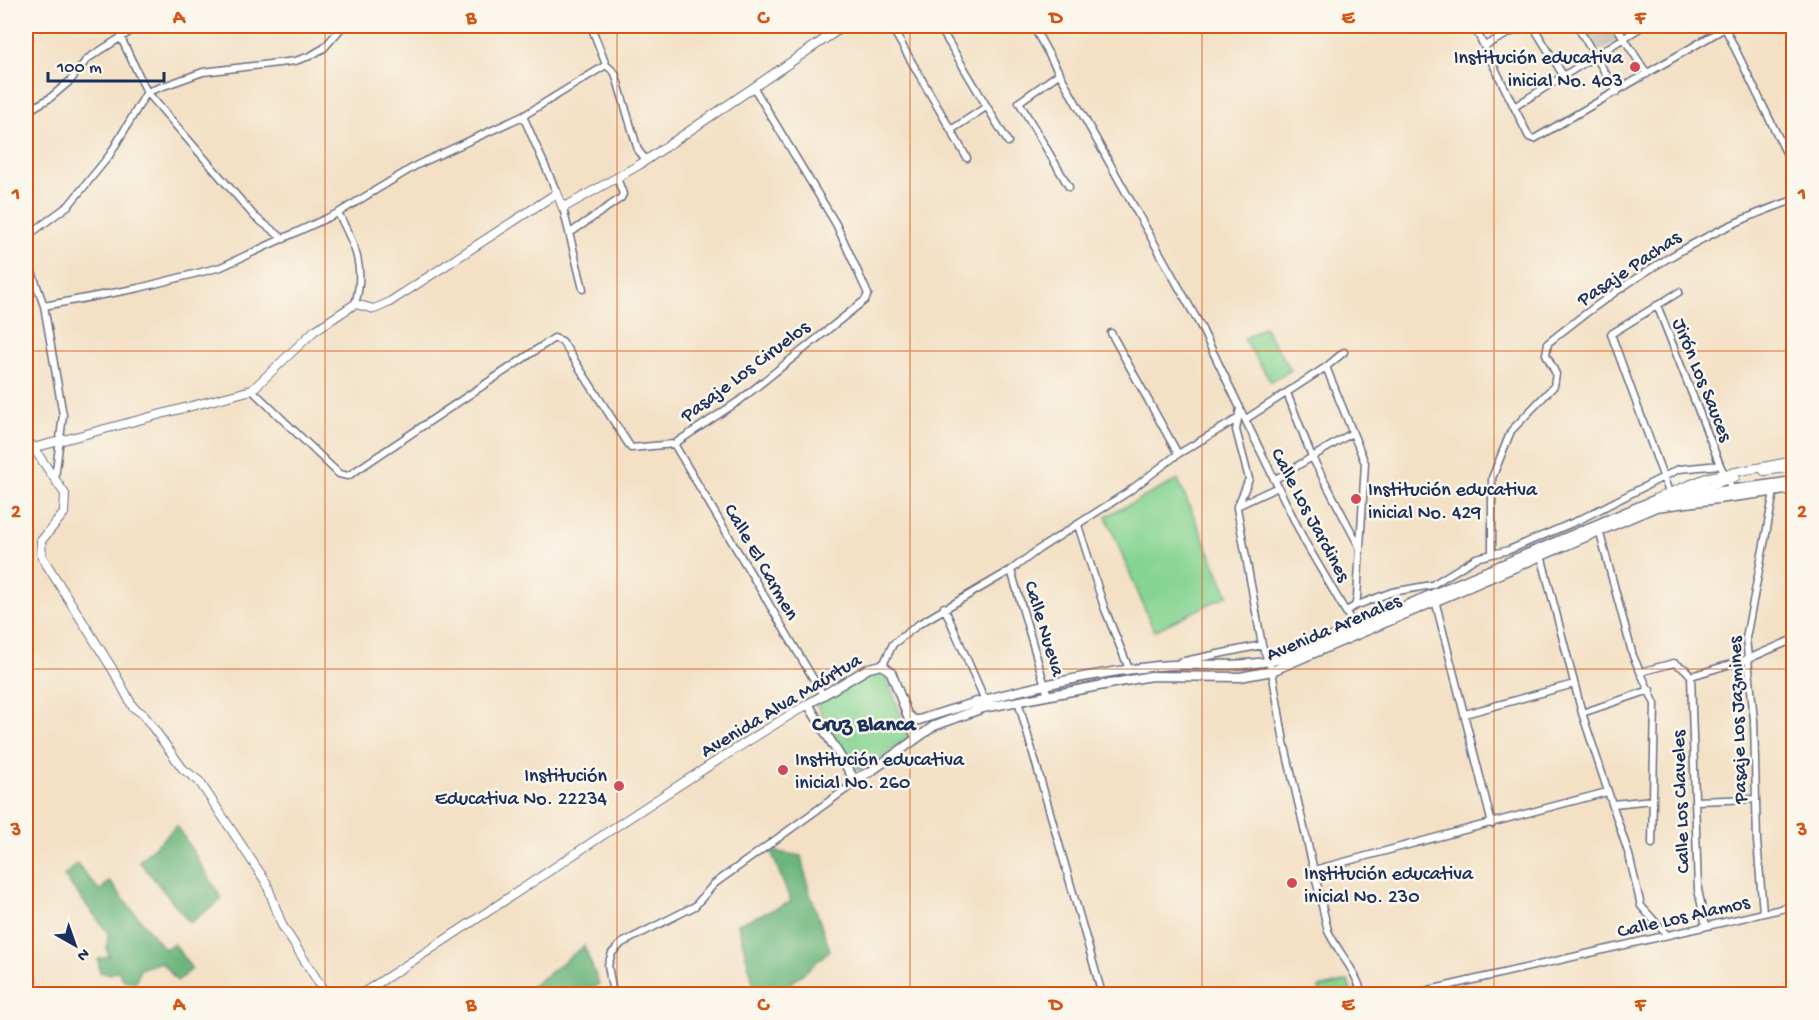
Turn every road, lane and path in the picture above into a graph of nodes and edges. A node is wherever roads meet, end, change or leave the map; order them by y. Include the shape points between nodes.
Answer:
1 (139, 26) edge
2 (343, 26) edge
3 (591, 26) edge
4 (844, 26) edge
5 (891, 26) edge
6 (939, 26) edge
7 (1034, 26) edge
8 (1474, 26) edge
9 (1523, 26) edge
10 (1533, 26) edge
11 (1576, 26) edge
12 (1616, 26) edge
13 (1643, 26) edge
14 (1724, 27) edge
15 (121, 38) junction
16 (1624, 38) junction
17 (1484, 46) junction
18 (1594, 56) junction
19 (606, 65) junction
20 (1060, 74) junction
21 (1647, 74) junction
22 (1563, 75) junction
23 (754, 88) junction
24 (147, 92) junction
25 (1617, 92) junction
26 (986, 107) junction
27 (1514, 107) junction
28 (26, 112) edge
29 (524, 116) junction
30 (951, 130) junction
31 (1008, 142) dead end
32 (967, 158) dead end
33 (646, 160) junction
34 (1794, 169) edge
35 (617, 178) junction
36 (1069, 187) dead end
37 (557, 193) junction
38 (1794, 200) edge
39 (563, 208) junction
40 (338, 213) junction
41 (570, 233) junction
42 (26, 237) edge
43 (284, 239) junction
44 (26, 255) edge
45 (583, 289) dead end
46 (1679, 292) dead end
47 (355, 304) junction
48 (1657, 305) junction
49 (44, 306) junction
50 (1111, 333) dead end
51 (1344, 352) dead end
52 (1326, 367) junction
53 (252, 390) junction
54 (1287, 393) junction
55 (1240, 408) junction
56 (1237, 419) junction
57 (1246, 419) junction
58 (1352, 433) junction
59 (26, 437) edge
60 (62, 440) junction
61 (674, 444) junction
62 (33, 448) junction
63 (1178, 454) junction
64 (1312, 457) junction
65 (1794, 461) edge
66 (1720, 465) junction
67 (1794, 467) edge
68 (1727, 476) junction
69 (1662, 477) junction
70 (55, 478) junction
71 (1794, 481) edge
72 (1276, 484) junction
73 (1794, 489) edge
74 (1734, 492) junction
75 (1774, 492) junction
76 (1682, 495) junction
77 (1671, 496) junction
78 (1656, 503) junction
79 (1237, 506) junction
80 (1078, 525) junction
81 (1599, 530) junction
82 (1360, 549) junction
83 (1492, 553) junction
84 (1541, 555) junction
85 (1011, 570) junction
86 (1435, 597) junction
87 (1355, 606) junction
88 (944, 607) junction
89 (1346, 611) junction
90 (1357, 630) junction
91 (1794, 639) edge
92 (1262, 645) junction
93 (1748, 659) junction
94 (1268, 662) junction
95 (883, 665) junction
96 (1171, 665) junction
97 (1129, 669) junction
98 (1272, 671) junction
99 (1640, 672) junction
100 (1691, 676) junction
101 (1046, 683) junction
102 (1574, 684) junction
103 (1650, 690) junction
104 (823, 695) junction
105 (1048, 696) junction
106 (984, 698) junction
107 (1018, 701) junction
108 (808, 704) junction
109 (1582, 713) junction
110 (1465, 714) junction
111 (908, 715) junction
112 (916, 738) junction
113 (870, 772) joint
114 (854, 779) junction
115 (1607, 792) junction
116 (1756, 799) junction
117 (1653, 800) junction
118 (1695, 801) junction
119 (1613, 804) junction
120 (1492, 824) junction
121 (1652, 844) dead end
122 (1314, 870) junction
123 (1794, 906) edge
124 (1763, 912) junction
125 (1706, 926) junction
126 (1667, 935) junction
127 (326, 994) edge
128 (361, 994) edge
129 (613, 994) edge
130 (1102, 994) edge
131 (1362, 994) edge
132 (1412, 994) edge

1 - 15 street
2 - 24 street via 324,48 310,56 203,72
3 - 19 street
4 - 23 street
5 - 30 street
6 - 26 street
7 - 20 street, Calle Los Jardines
8 - 17 street
9 - 17 street
10 - 22 street
11 - 18 street
12 - 16 street
13 - 16 street
14 - 21 street
14 - 34 street
15 - 24 street
15 - 28 street via 87,59 70,81
16 - 18 street
16 - 21 street
17 - 27 street
18 - 22 street
18 - 25 street
19 - 29 street
19 - 33 street via 615,73 638,150
20 - 36 street via 1019,102
20 - 55 street, Calle Los Jardines via 1200,325
21 - 25 street
22 - 27 street
23 - 33 street
23 - 61 street, Pasaje Los Ciruelos via 836,224 868,296 739,401
24 - 42 street via 109,156 69,205
24 - 43 street via 255,217
25 - 27 street via 1536,140 1529,137
26 - 30 street
26 - 31 street
29 - 37 street
29 - 40 street via 417,165
30 - 32 street
33 - 35 street
35 - 39 street
35 - 41 street via 621,198
37 - 39 street
37 - 47 street via 388,303 374,309
38 - 83 street, Pasaje Pachas via 1731,225 1663,260 1545,347 1556,379 1541,401 1511,431 1492,478
39 - 41 street
40 - 43 street
40 - 47 street via 357,259 361,283
41 - 45 street
43 - 49 street via 221,267
44 - 49 street
46 - 48 street
47 - 53 street via 314,331
48 - 66 street, Jirón Los Sauces
48 - 69 street via 1611,334
49 - 60 street via 63,415
50 - 63 street
51 - 52 street
52 - 54 street
52 - 58 street
53 - 60 street
53 - 61 street, Pasaje Los Ciruelos via 339,474 348,476 554,338 562,341 631,448
54 - 57 street
54 - 64 street
55 - 56 street
55 - 57 street, Calle Los Jardines
56 - 63 street, Avenida Alva Maúrtua
56 - 79 street via 1236,430 1249,479
57 - 72 street, Calle Los Jardines
58 - 64 street
58 - 82 street via 1365,463
59 - 62 street
60 - 62 street
60 - 70 street
61 - 104 street, Calle El Carmen
62 - 70 street
63 - 80 street, Avenida Alva Maúrtua
64 - 72 street
64 - 82 street
65 - 68 street
66 - 68 street, Jirón Los Sauces
66 - 69 street via 1679,470
67 - 68 street
68 - 74 street
68 - 76 street
68 - 77 street
69 - 77 street
69 - 83 street via 1579,520 1509,550
70 - 127 street via 66,503 64,513 41,541 42,557 133,707 143,714 183,769 198,781 266,882 282,925
71 - 74 main road
72 - 79 street
72 - 89 street, Calle Los Jardines
73 - 75 main road
74 - 75 main road
74 - 76 main road
74 - 78 main road, Avenida Arenales
75 - 93 street, Pasaje Los Jazmines via 1746,638
76 - 77 main road
77 - 78 main road
78 - 81 main road, Avenida Arenales
78 - 86 main road
79 - 92 street
80 - 85 street, Avenida Alva Maúrtua
80 - 97 street
81 - 84 main road, Avenida Arenales
81 - 99 street
82 - 87 street
83 - 87 street via 1476,558 1432,585 1392,592
84 - 86 main road, Avenida Arenales
84 - 102 street
85 - 88 street, Avenida Alva Maúrtua
85 - 101 street, Calle Nueva
86 - 90 main road, Avenida Arenales
86 - 110 street
87 - 89 street
88 - 95 street, Avenida Alva Maúrtua via 896,641
88 - 106 street
89 - 90 street, Calle Los Jardines
90 - 94 main road
90 - 98 main road, Avenida Arenales
91 - 93 street
92 - 94 street
92 - 96 street
93 - 100 street
93 - 116 street, Pasaje Los Jazmines
94 - 96 main road
94 - 98 street
95 - 104 main road, Avenida Alva Maúrtua via 869,668
95 - 111 main road via 891,672
96 - 97 main road
97 - 101 main road
98 - 105 main road, Avenida Arenales via 1240,676 1150,676
98 - 122 street
99 - 100 street via 1674,663
99 - 103 street
100 - 118 street, Calle Los Claveles
101 - 105 street, Calle Nueva
101 - 106 main road
102 - 109 street
102 - 110 street
103 - 109 street
103 - 117 street via 1655,704
104 - 108 main road, Avenida Alva Maúrtua
105 - 107 main road, Avenida Arenales
106 - 111 main road via 919,720
107 - 112 main road, Avenida Arenales via 983,708 934,726
107 - 130 street
108 - 114 main road
108 - 128 street, Avenida Alva Maúrtua via 657,798
109 - 115 street
110 - 120 street
111 - 112 main road
112 - 113 main road, Avenida Arenales
113 - 114 street
114 - 129 street via 849,787 714,884 695,906 622,943 612,953 608,965
115 - 119 street
115 - 120 street
116 - 118 street
116 - 124 street, Pasaje Los Jazmines
117 - 119 street
117 - 121 street
118 - 125 street, Calle Los Claveles via 1698,890
119 - 126 street via 1641,906
120 - 122 street
122 - 131 street via 1328,931 1338,952 1358,977
123 - 124 street, Calle Los Alamos
124 - 125 street, Calle Los Alamos
125 - 126 street, Calle Los Alamos
126 - 132 street, Calle Los Alamos

